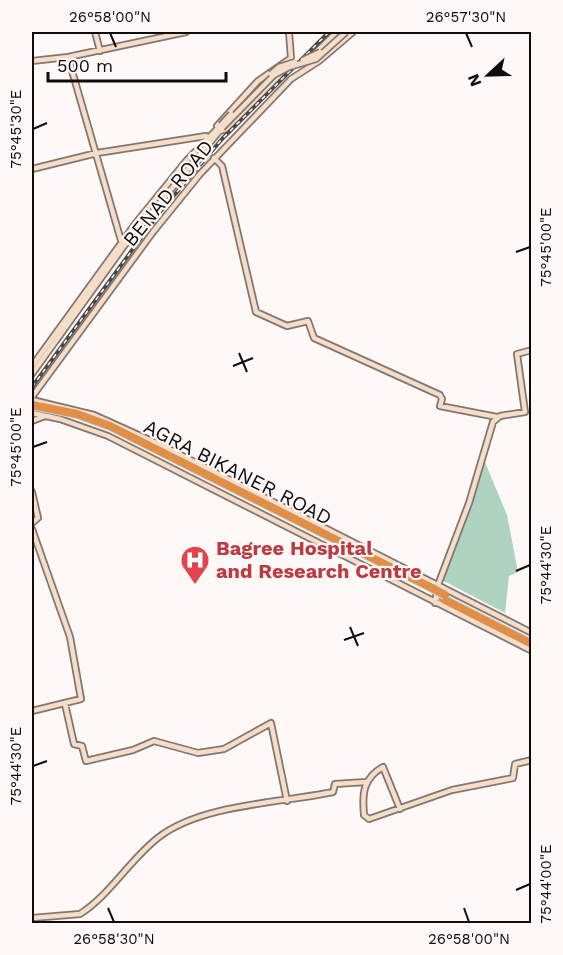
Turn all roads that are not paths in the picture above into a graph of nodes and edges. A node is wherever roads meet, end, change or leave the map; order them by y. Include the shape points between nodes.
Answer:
1 (95, 32) edge
2 (186, 32) edge
3 (289, 32) edge
4 (342, 32) edge
5 (353, 32) edge
6 (99, 51) junction
7 (68, 57) junction
8 (32, 61) edge
9 (276, 66) junction
10 (291, 79) junction
11 (220, 129) junction
12 (208, 138) junction
13 (97, 153) junction
14 (214, 158) junction
15 (32, 169) edge
16 (122, 244) junction
17 (105, 268) junction
18 (531, 350) edge
19 (32, 366) edge
20 (32, 374) edge
21 (32, 399) edge
22 (32, 411) edge
23 (45, 416) junction
24 (498, 417) junction
25 (32, 421) edge
26 (32, 492) edge
27 (32, 523) edge
28 (32, 529) edge
29 (433, 589) junction
30 (441, 599) junction
31 (531, 633) edge
32 (531, 639) edge
33 (531, 644) edge
34 (531, 651) edge
35 (65, 704) junction
36 (32, 711) edge
37 (531, 760) edge
38 (366, 782) junction
39 (287, 801) junction
40 (400, 809) junction
41 (32, 918) edge

1 - 6 street
2 - 6 street
3 - 9 street via 291,57
4 - 10 street
4 - 11 street, bridge via 316,59 274,75
5 - 10 street, BENAD ROAD via 319,62
6 - 7 street
7 - 8 street
7 - 13 street
9 - 11 street via 217,125
9 - 11 street via 280,75 227,129
10 - 14 street, BENAD ROAD
11 - 12 street
11 - 16 street
12 - 13 street
12 - 16 street
13 - 15 street
13 - 16 street
14 - 21 street, BENAD ROAD via 153,232
14 - 24 street via 222,166 256,312 287,326 308,321 314,338 440,396 440,406
16 - 17 street
17 - 19 street
17 - 20 street
18 - 24 street via 517,354 525,412
21 - 29 street via 94,415 163,446
22 - 23 street
22 - 29 highway via 90,422 125,436
23 - 25 street
23 - 30 street via 108,436
24 - 29 street via 493,422 469,503
26 - 27 street via 38,518
28 - 35 street via 70,637 81,692 81,699
29 - 30 highway
29 - 31 street
30 - 32 highway
30 - 33 highway
30 - 34 street
35 - 36 street
35 - 39 street via 74,744 82,746 86,761 154,741 191,753 224,748 271,723
37 - 40 street via 515,764 513,778 452,790
38 - 39 street via 335,784 333,792
38 - 40 street via 382,767
38 - 40 street via 366,818
39 - 41 street via 253,804 173,828 80,914

